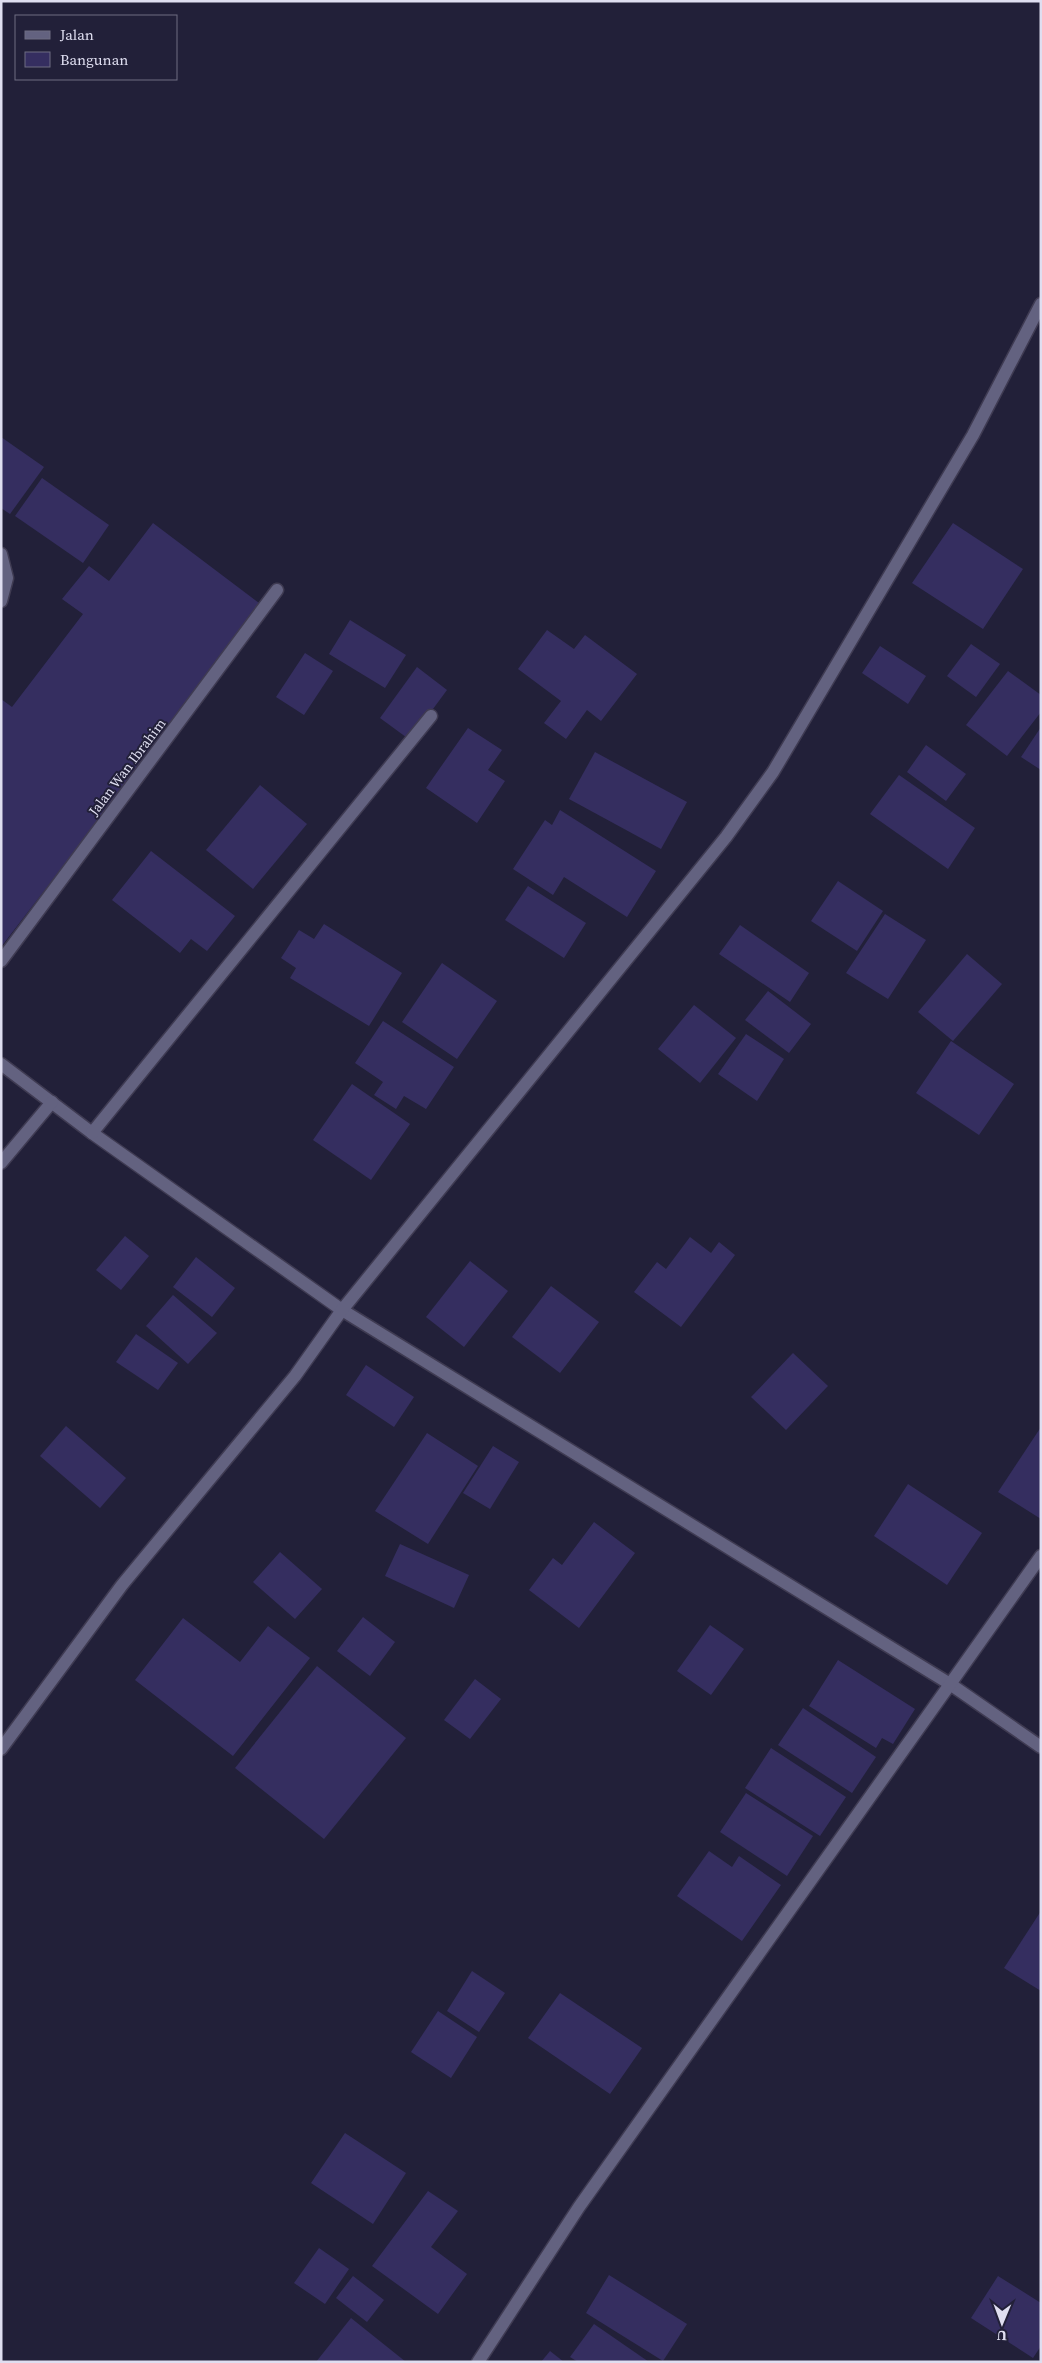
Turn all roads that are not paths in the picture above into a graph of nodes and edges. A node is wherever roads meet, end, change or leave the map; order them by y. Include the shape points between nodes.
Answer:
1 (1041, 304) edge
2 (1, 554) edge
3 (276, 590) dead end
4 (1, 601) edge
5 (431, 716) dead end
6 (1, 961) edge
7 (1, 1064) edge
8 (52, 1102) junction
9 (92, 1133) junction
10 (1, 1163) edge
11 (342, 1310) junction
12 (1041, 1556) edge
13 (950, 1684) junction
14 (1041, 1747) edge
15 (1, 1749) edge
16 (478, 2362) edge

1 - 11 street via 973,435 772,772 720,845
2 - 4 street via 7,578
3 - 6 street, Jalan Wan Ibrahim
5 - 9 street
7 - 8 street
8 - 9 street
8 - 10 street
9 - 11 street
11 - 13 street
11 - 15 street via 295,1376 122,1585
12 - 13 street
13 - 14 street
13 - 16 street via 585,2199

